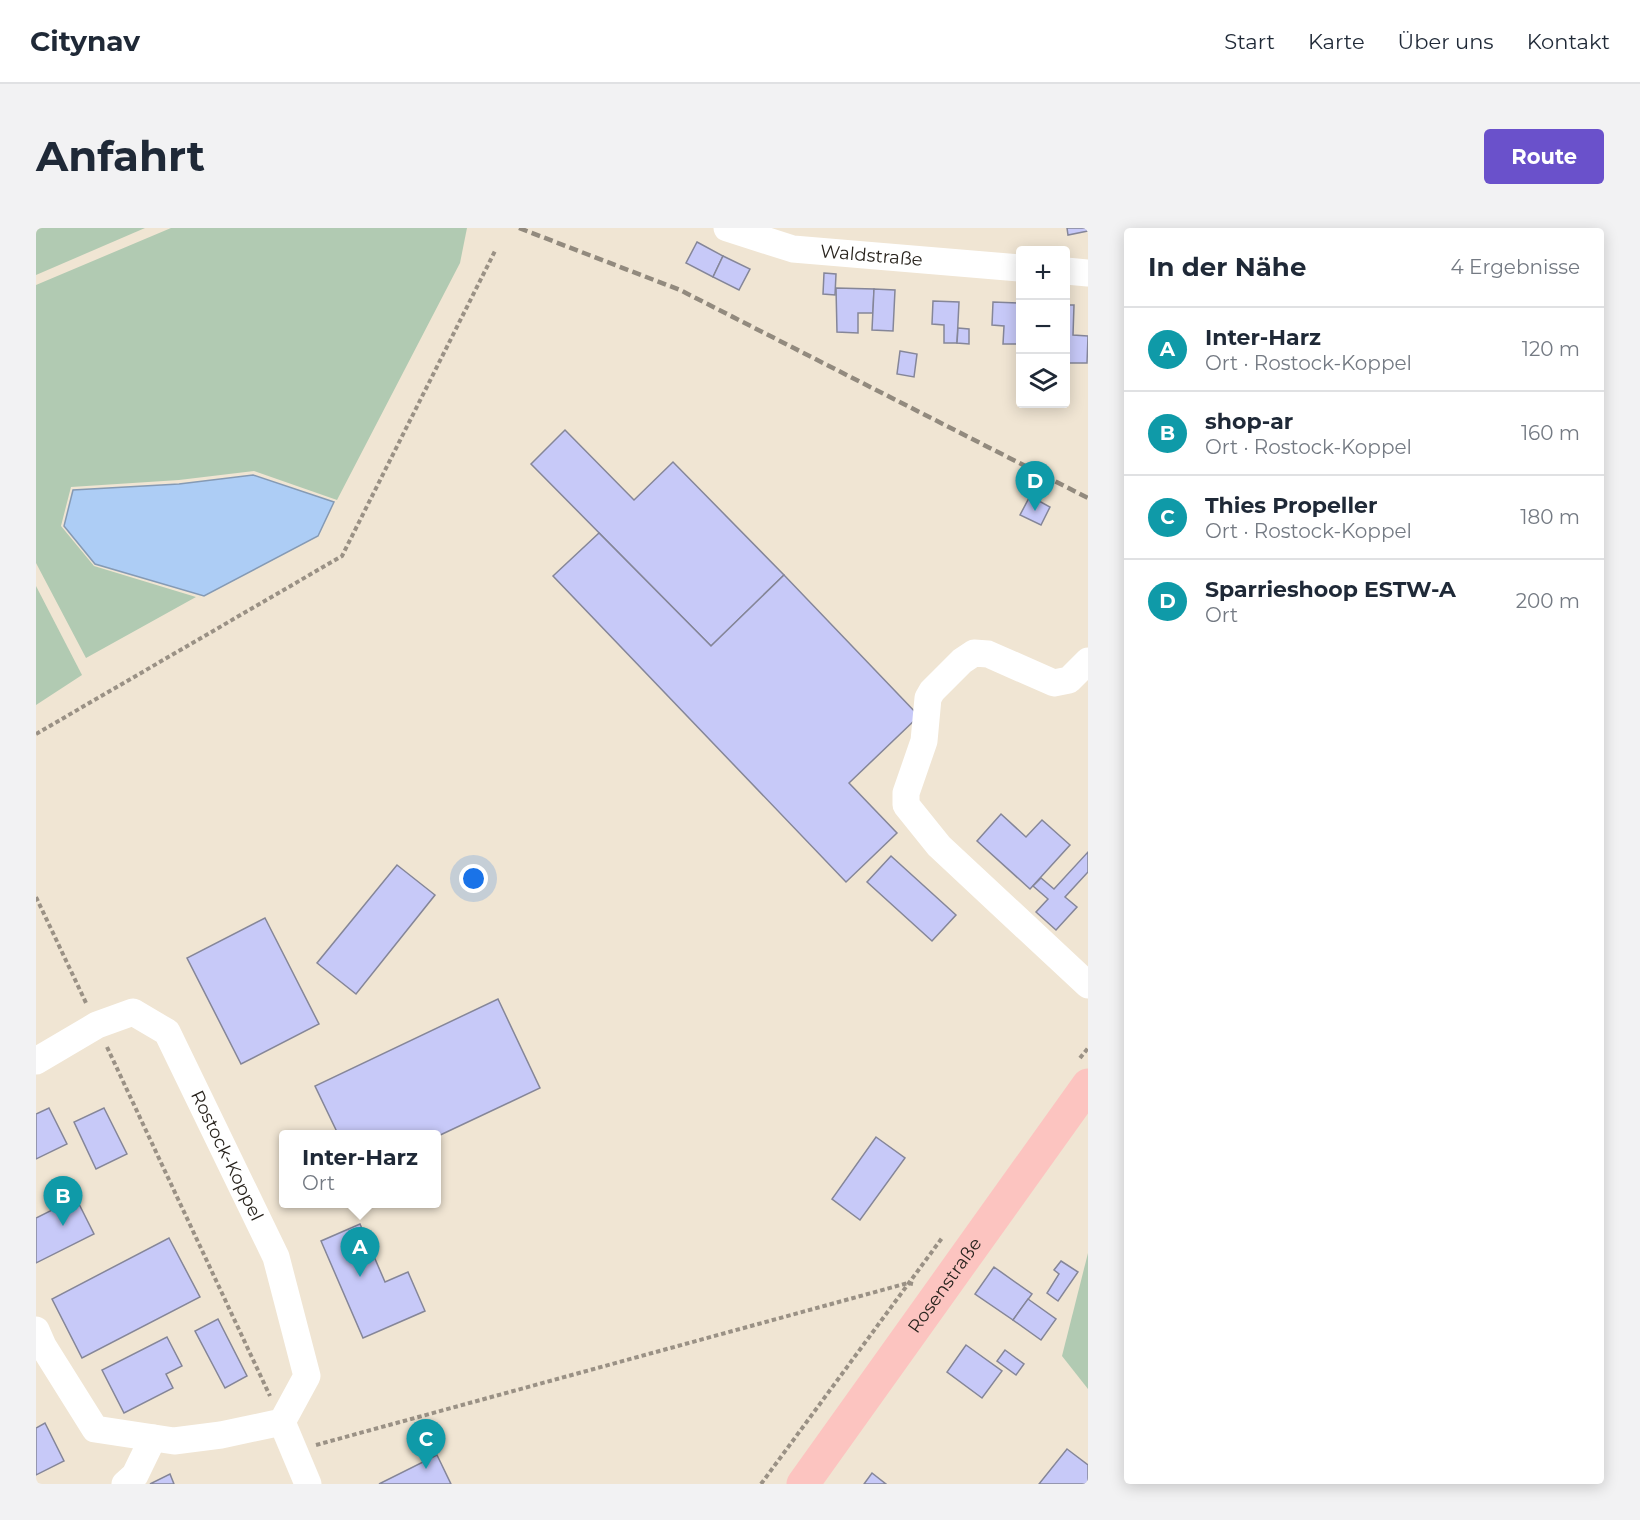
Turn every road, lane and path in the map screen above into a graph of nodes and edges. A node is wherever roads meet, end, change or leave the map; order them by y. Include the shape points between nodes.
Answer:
1 (727, 228) edge
2 (495, 251) dead end
3 (1016, 268) edge
4 (1070, 272) edge
5 (1088, 273) edge
6 (1088, 661) edge
7 (36, 734) edge
8 (36, 897) edge
9 (1088, 985) edge
10 (97, 1025) junction
11 (36, 1062) edge
12 (1088, 1085) edge
13 (940, 1291) junction
14 (36, 1329) edge
15 (282, 1422) junction
16 (153, 1438) junction
17 (294, 1452) junction
18 (125, 1484) edge
19 (308, 1484) edge
20 (802, 1484) edge

1 - 3 street, Waldstraße via 793,249
2 - 7 path via 342,556
4 - 5 street
6 - 9 street via 1069,680 1054,683 988,654 974,653 962,661 928,698 924,741 906,793 906,805 939,846
8 - 10 path
10 - 11 street, Rostock-Koppel
10 - 15 path
10 - 15 street, Rostock-Koppel via 133,1012 167,1032 276,1257 308,1376
12 - 13 main road, Rosenstraße
13 - 17 path via 908,1283
13 - 20 main road, Rosenstraße
14 - 16 street via 95,1429
15 - 16 street via 174,1441
15 - 17 street
16 - 18 street via 135,1475
17 - 19 street

